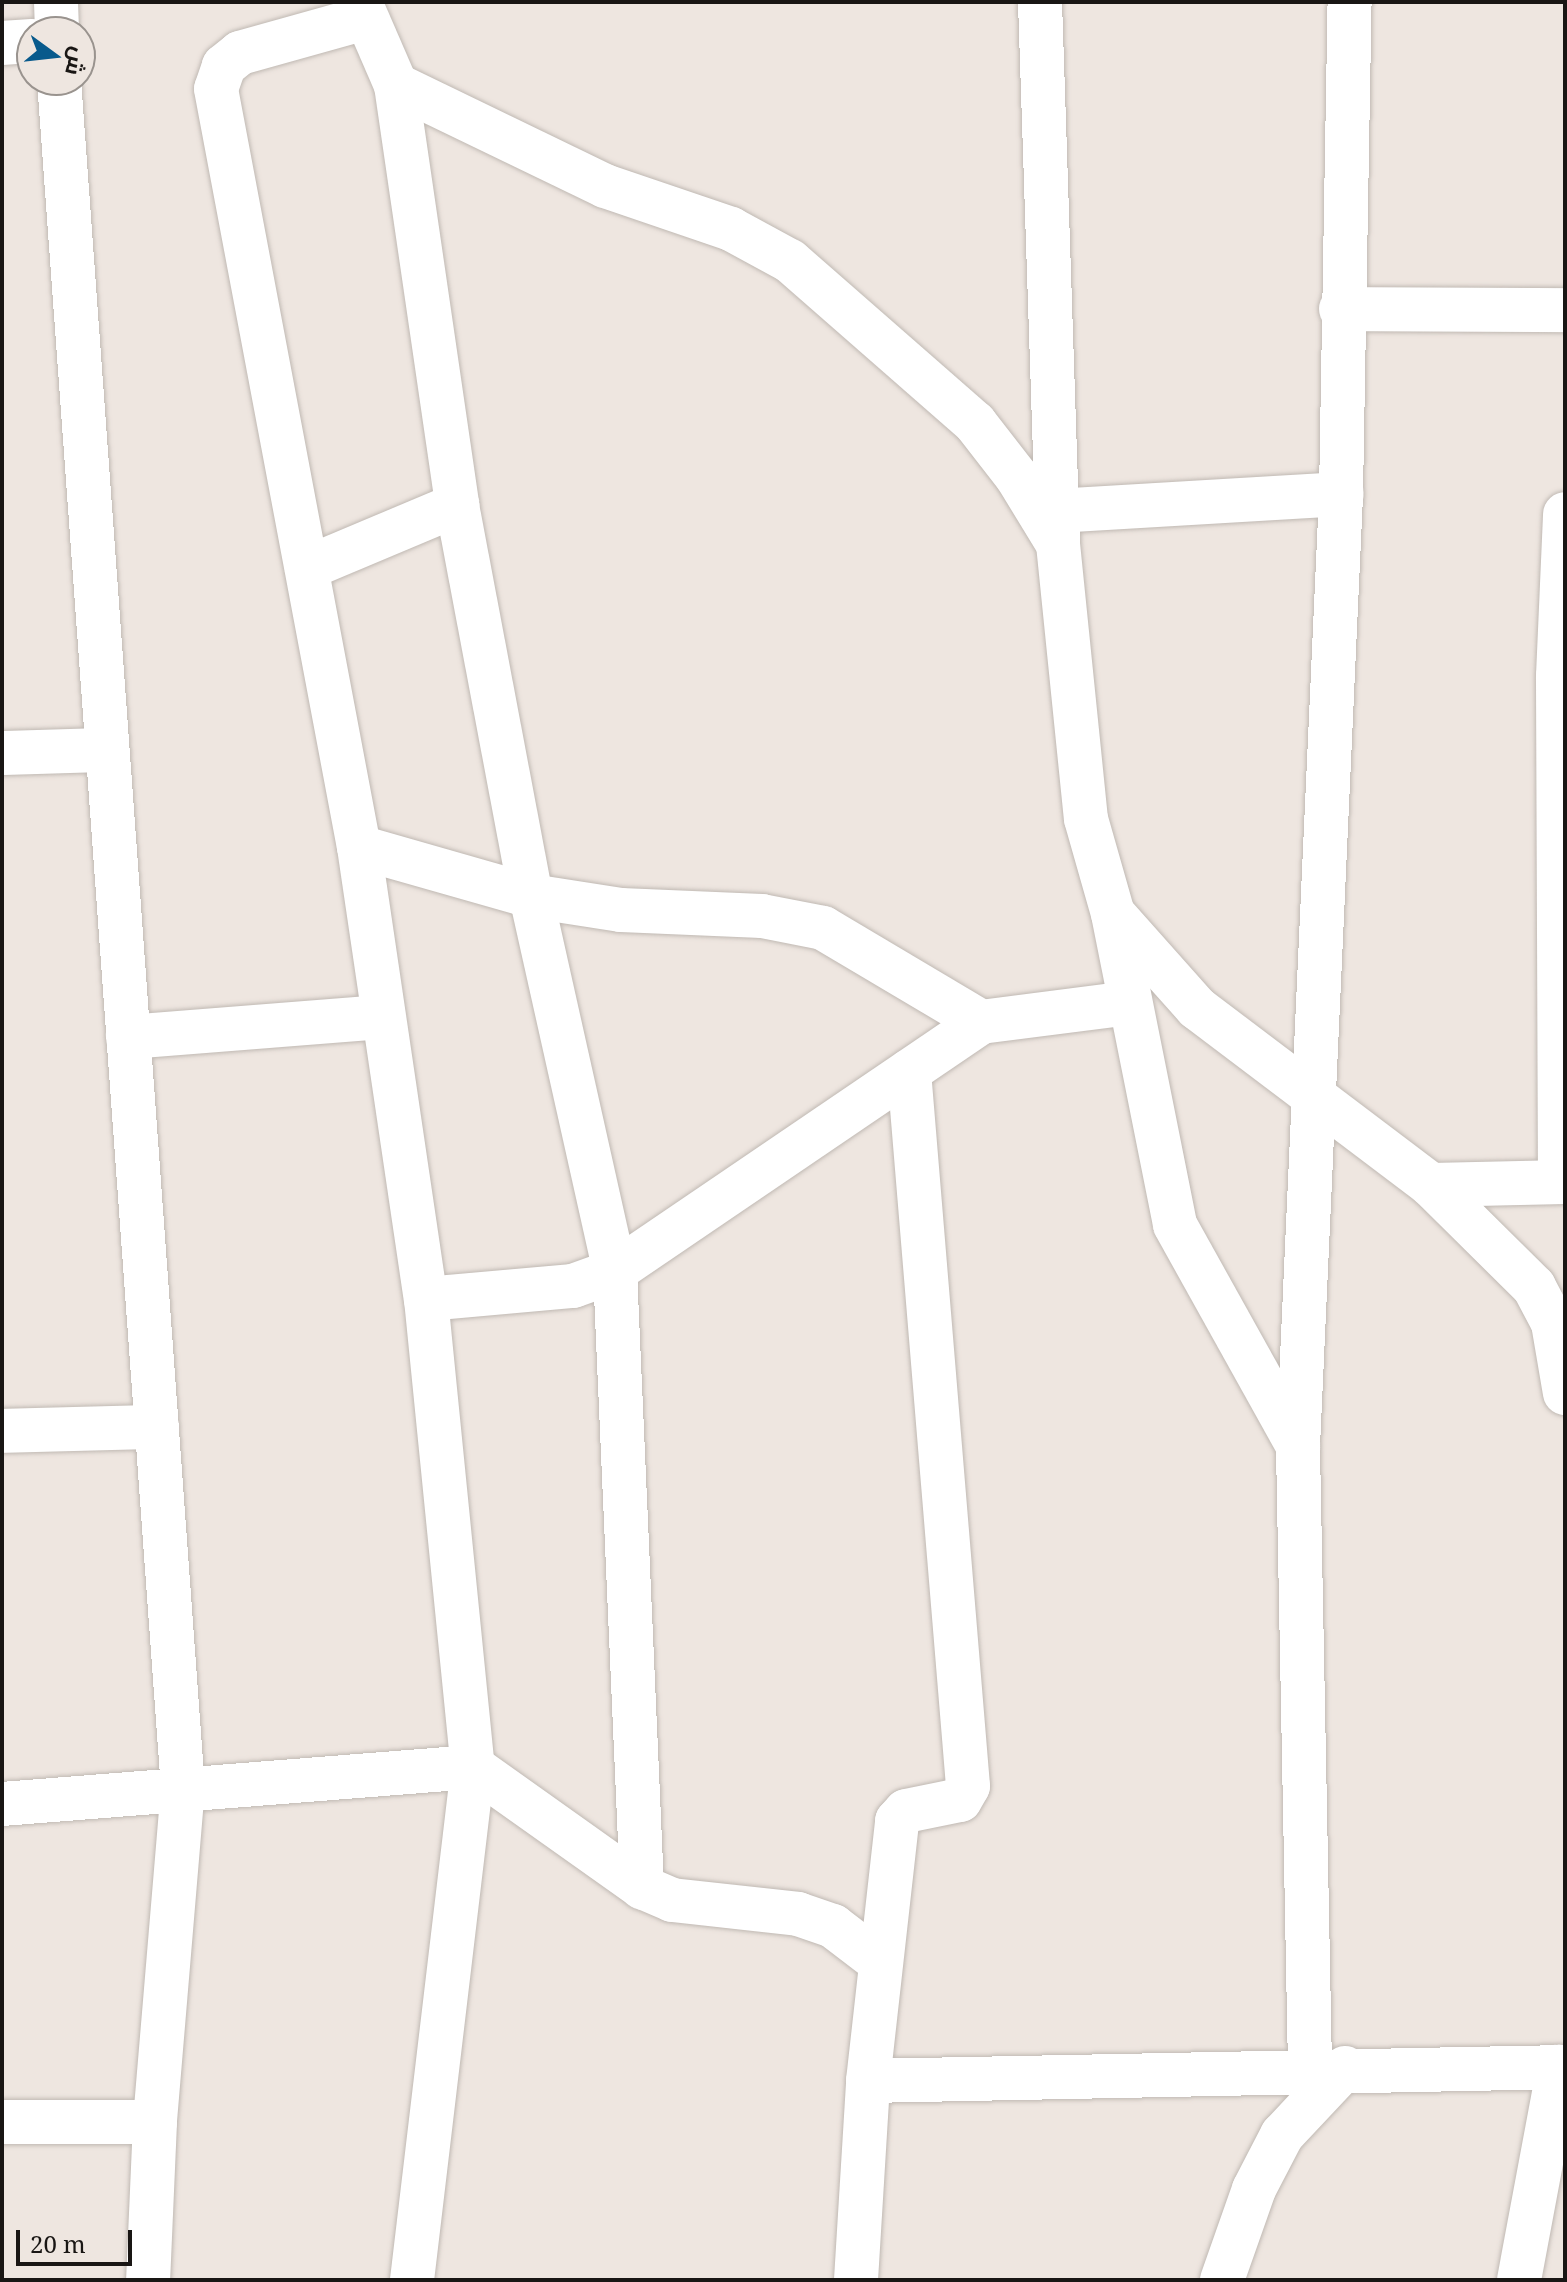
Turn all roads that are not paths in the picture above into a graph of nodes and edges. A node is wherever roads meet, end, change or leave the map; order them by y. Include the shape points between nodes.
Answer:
1 (1040, 2) edge
2 (1350, 2) edge
3 (362, 10) edge
4 (396, 85) junction
5 (60, 96) edge
6 (1341, 309) junction
7 (1565, 310) edge
8 (1341, 494) junction
9 (457, 505) junction
10 (1565, 514) edge
11 (1057, 527) junction
12 (307, 568) junction
13 (1562, 676) edge
14 (105, 750) junction
15 (2, 753) edge
16 (359, 847) junction
17 (531, 896) junction
18 (1113, 914) junction
19 (1130, 1003) junction
20 (382, 1017) junction
21 (981, 1022) junction
22 (128, 1037) junction
23 (909, 1071) junction
24 (1311, 1097) junction
25 (1563, 1182) edge
26 (1431, 1185) junction
27 (615, 1271) junction
28 (426, 1299) junction
29 (1565, 1393) edge
30 (157, 1427) junction
31 (2, 1431) edge
32 (1298, 1446) junction
33 (473, 1767) junction
34 (183, 1787) junction
35 (2, 1804) edge
36 (642, 1887) junction
37 (880, 1962) junction
38 (1562, 2067) edge
39 (1327, 2068) junction
40 (868, 2081) junction
41 (2, 2122) edge
42 (155, 2122) junction
43 (148, 2280) edge
44 (412, 2280) edge
45 (856, 2280) edge
46 (1222, 2280) edge
47 (1519, 2280) edge

1 - 11 street
2 - 6 street
3 - 4 street
3 - 12 street via 240,53 224,66 216,89
4 - 9 street
4 - 11 street via 605,186 731,229 790,261 975,423
5 - 14 street
6 - 7 street
6 - 8 street
8 - 11 street
8 - 24 street
9 - 12 street
9 - 17 street
10 - 13 street
11 - 18 street via 1086,819
12 - 16 street
13 - 25 street
14 - 15 street
14 - 22 street
16 - 17 street
16 - 20 street
17 - 21 street via 621,910 762,916 823,928
17 - 27 street
18 - 19 street
18 - 24 street via 1197,1008
19 - 21 street
19 - 32 street via 1175,1225
20 - 22 street
20 - 28 street
21 - 23 street
22 - 30 street
23 - 27 street
23 - 37 street via 968,1786 960,1800 906,1811 897,1821
24 - 26 street
24 - 32 street
25 - 26 street
26 - 29 street via 1534,1287 1553,1323
27 - 28 street via 573,1286
27 - 36 street
28 - 33 street
30 - 31 street
30 - 34 street
32 - 39 street
33 - 34 street
33 - 36 street
33 - 44 street
34 - 35 street
34 - 42 street
36 - 37 street via 672,1900 798,1914 833,1926
37 - 40 street
38 - 39 street
38 - 47 street
39 - 40 street
39 - 46 street via 1254,2189
40 - 45 street
41 - 42 street
42 - 43 street

